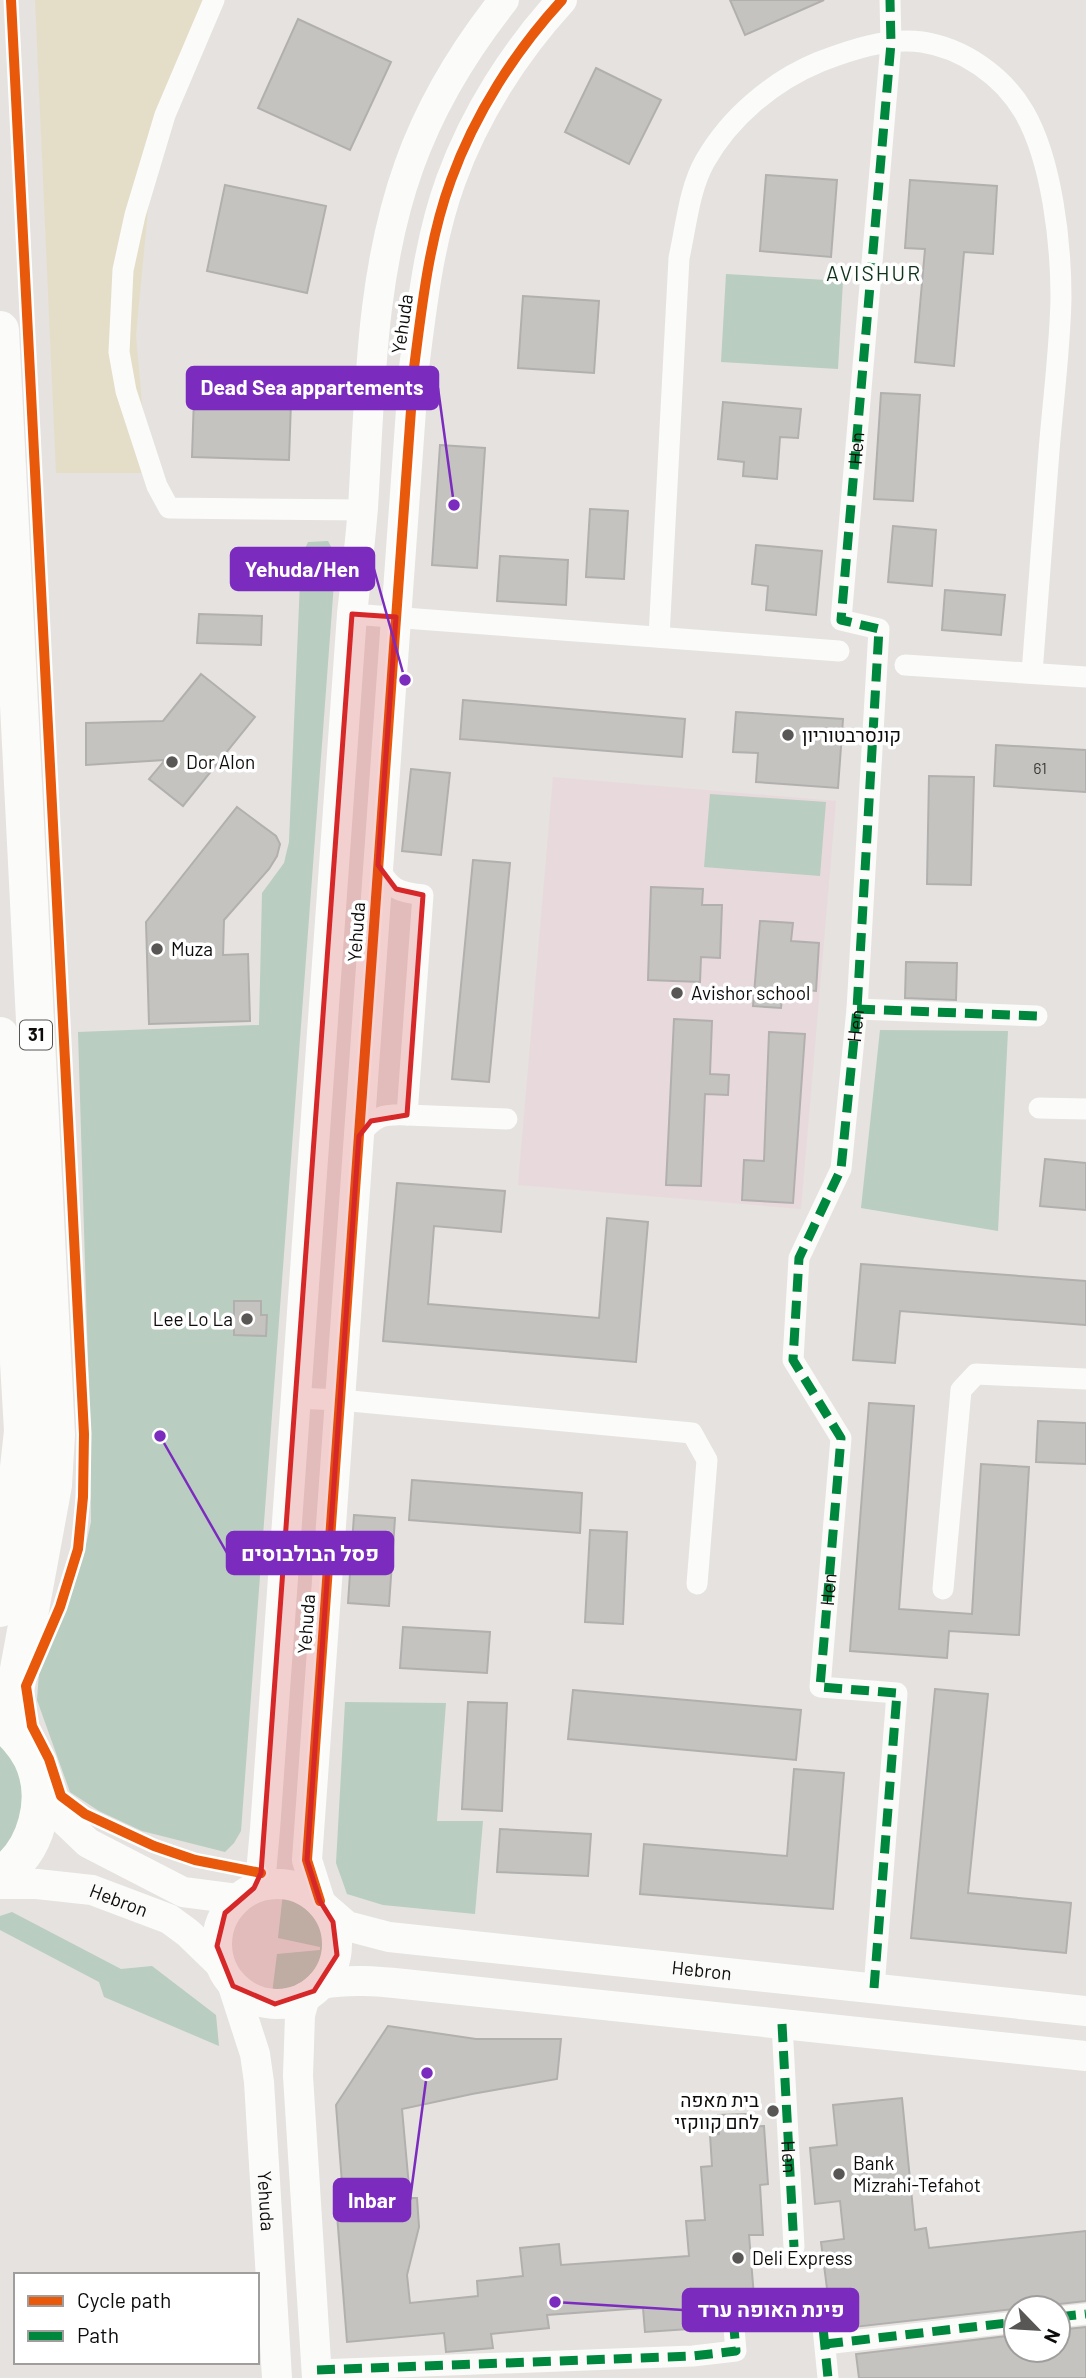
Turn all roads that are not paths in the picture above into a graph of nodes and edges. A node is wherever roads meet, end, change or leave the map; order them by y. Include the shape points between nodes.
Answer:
1 (214, 0) edge
2 (505, 0) edge
3 (562, 0) edge
4 (890, 0) edge
5 (891, 43) junction
6 (0, 330) edge
7 (363, 510) junction
8 (352, 614) junction
9 (396, 617) junction
10 (659, 637) junction
11 (839, 651) dead end
12 (905, 665) dead end
13 (1032, 673) junction
14 (1086, 677) edge
15 (378, 865) junction
16 (857, 1009) junction
17 (1037, 1016) dead end
18 (0, 1036) edge
19 (1040, 1108) dead end
20 (1086, 1109) edge
21 (407, 1115) junction
22 (506, 1119) dead end
23 (359, 1136) junction
24 (1086, 1379) edge
25 (296, 1398) junction
26 (340, 1400) junction
27 (697, 1584) dead end
28 (943, 1589) dead end
29 (0, 1608) edge
30 (9, 1729) edge
31 (40, 1785) junction
32 (0, 1876) edge
33 (0, 1884) edge
34 (245, 1894) junction
35 (323, 1904) junction
36 (226, 1975) junction
37 (874, 1988) junction
38 (313, 1991) junction
39 (1086, 2011) edge
40 (782, 2024) junction
41 (1086, 2056) edge
42 (794, 2247) dead end
43 (1002, 2324) edge
44 (825, 2344) junction
45 (317, 2374) edge
46 (277, 2378) edge
47 (828, 2378) edge

1 - 7 street via 165,115 123,270 119,352 126,391 157,486 169,508
2 - 7 street, Yehuda via 450,80 409,166 384,262 370,363
3 - 9 street, Yehuda via 488,102 451,180 439,222 414,368
4 - 5 street, Hen
5 - 10 street via 849,51 768,90 729,126 704,162 691,199 680,258
5 - 13 street via 921,42 951,49 1001,83 1024,112 1051,189 1061,298
5 - 16 street, Hen via 841,620 879,629
6 - 30 highway, 31 via 56,1435 52,1485
7 - 8 street, Yehuda
8 - 9 street
8 - 25 street, Yehuda
9 - 10 street
9 - 15 street, Yehuda
10 - 11 street
12 - 13 street
13 - 14 street
15 - 21 street via 396,889 423,895
15 - 23 street, Yehuda
16 - 17 street
16 - 37 street, Hen via 841,1169 799,1258 793,1360 841,1437 820,1688 897,1693
18 - 29 highway, 31 via 23,1431
19 - 20 street
21 - 22 street
21 - 23 street via 387,1114 371,1121
23 - 26 street, Yehuda
24 - 28 street via 976,1374 961,1390
25 - 26 street
25 - 34 street, Yehuda via 261,1873
26 - 27 street via 692,1433 706,1460
26 - 35 street, Yehuda via 307,1860
30 - 31 highway, 31 via 33,1759
31 - 32 highway, 31 via 34,1832 23,1853
31 - 34 street, Hebron via 65,1821 88,1843 183,1892
33 - 36 street, Hebron via 92,1889 169,1919
34 - 35 street via 271,1884 289,1884
34 - 36 street via 225,1913 218,1929 217,1946
35 - 37 street, Hebron via 347,1926 389,1937
35 - 38 street via 333,1922 337,1955
36 - 38 street via 245,1996 260,2002 290,2003
36 - 46 street, Yehuda via 255,2054 259,2082
37 - 39 street, Hebron
38 - 40 street via 338,1981 372,1981
38 - 45 street, Yehuda via 300,2015 298,2076
40 - 41 street
40 - 42 street, Hen
43 - 44 street
44 - 45 street via 821,2308 733,2317 736,2351
44 - 47 street

